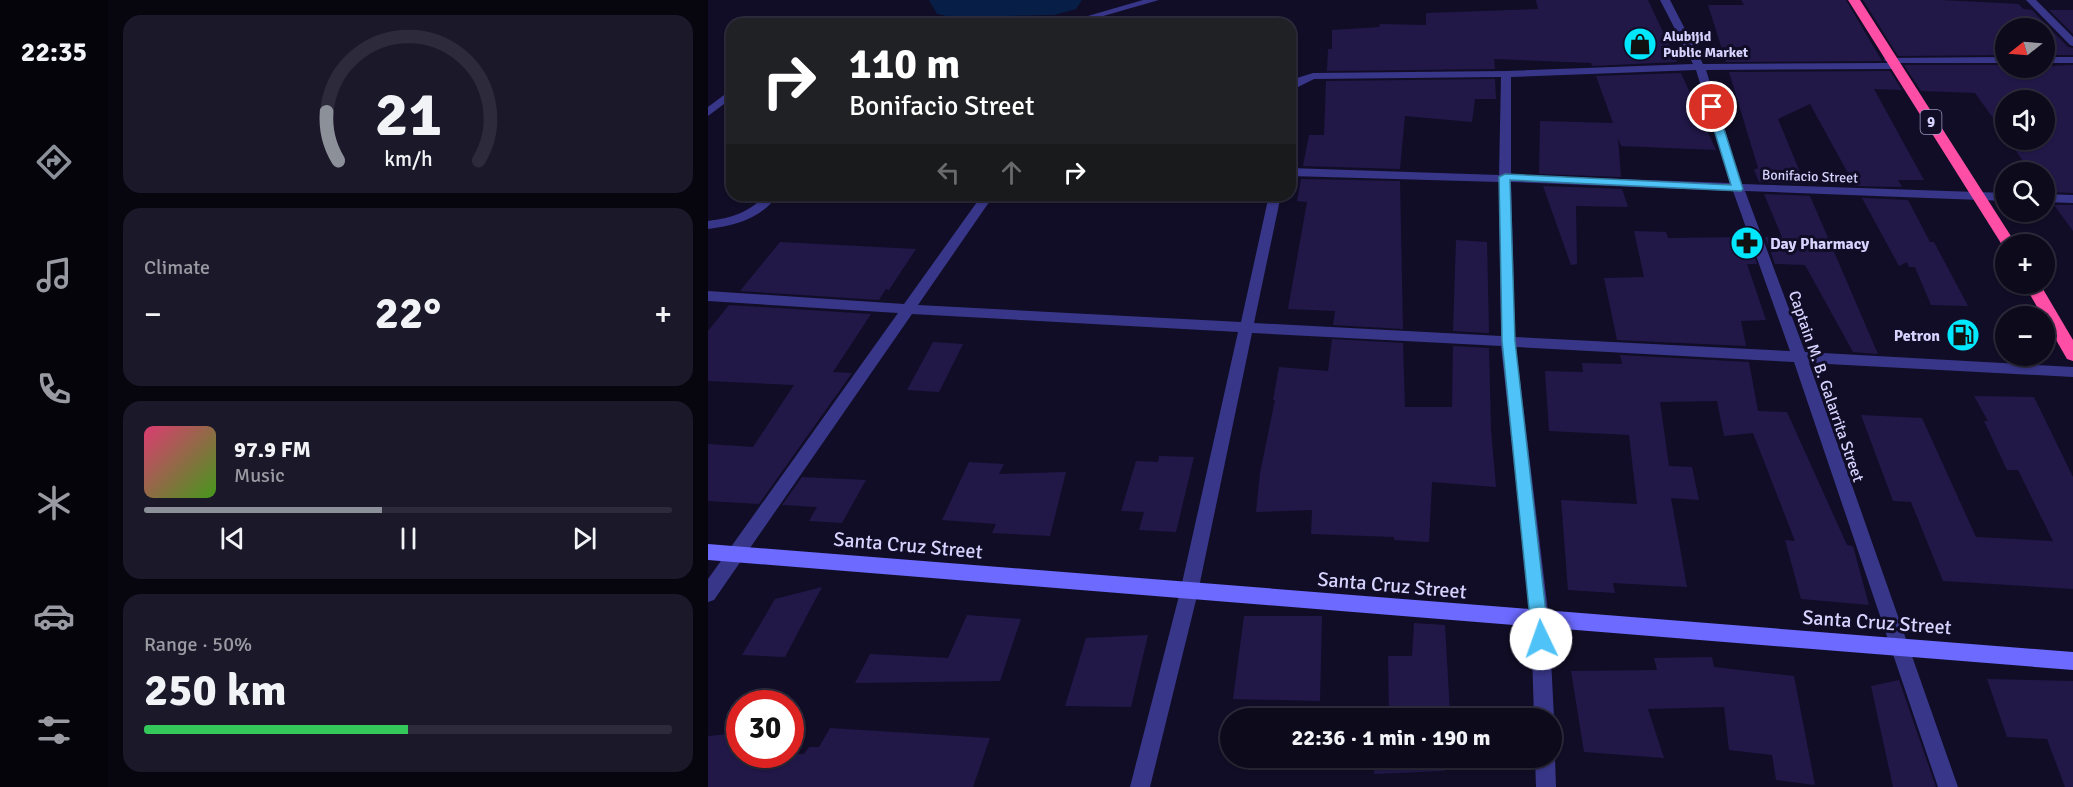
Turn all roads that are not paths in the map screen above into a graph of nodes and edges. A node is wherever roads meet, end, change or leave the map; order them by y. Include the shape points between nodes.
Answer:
1 (1154, 0) edge
2 (1665, 0) edge
3 (1854, 0) edge
4 (2031, 0) edge
5 (1086, 18) edge
6 (2073, 43) edge
7 (1995, 60) edge
8 (2055, 60) edge
9 (2073, 60) edge
10 (1891, 63) junction
11 (1700, 67) junction
12 (1506, 75) junction
13 (1296, 82) edge
14 (726, 97) edge
15 (708, 113) edge
16 (1296, 172) edge
17 (1505, 177) junction
18 (1738, 189) junction
19 (1981, 196) junction
20 (1995, 197) edge
21 (2055, 198) edge
22 (2073, 199) edge
23 (767, 201) edge
24 (984, 201) edge
25 (1274, 201) edge
26 (708, 225) edge
27 (2003, 234) edge
28 (2038, 294) edge
29 (710, 298) edge
30 (909, 309) junction
31 (1246, 328) junction
32 (1508, 341) junction
33 (2073, 355) edge
34 (1800, 359) junction
35 (2073, 372) edge
36 (708, 552) edge
37 (736, 554) junction
38 (1189, 592) junction
39 (708, 594) edge
40 (1540, 620) junction
41 (1899, 646) junction
42 (2073, 661) edge
43 (1544, 708) edge
44 (1545, 768) edge
45 (1140, 787) edge
46 (1546, 787) edge
47 (1948, 787) edge

1 - 5 street
2 - 11 street, Captain M. B. Galarrita Street
3 - 10 highway, 9
4 - 6 street
7 - 10 street
8 - 9 street
10 - 11 street
10 - 19 highway, 9
11 - 12 street
11 - 18 street, Captain M. B. Galarrita Street
12 - 13 street via 1313,76
12 - 17 street
14 - 15 street
16 - 17 street, Bonifacio Street
17 - 18 street, Bonifacio Street
17 - 32 street
18 - 19 street, Bonifacio Street
18 - 34 street, Captain M. B. Galarrita Street
19 - 20 street, Bonifacio Street
19 - 27 highway, 9
21 - 22 street
23 - 26 street via 757,212 733,222
24 - 30 street
25 - 31 street
28 - 33 highway
29 - 30 street
30 - 31 street
30 - 37 street
31 - 32 street
31 - 38 street
32 - 34 street
32 - 40 street
34 - 35 street
34 - 41 street, Captain M. B. Galarrita Street
36 - 37 street, Santa Cruz Street
37 - 38 street, Santa Cruz Street
37 - 39 street
38 - 40 street, Santa Cruz Street
38 - 45 street
40 - 41 street, Santa Cruz Street
40 - 43 street
41 - 42 street, Santa Cruz Street
41 - 47 street, Captain M. B. Galarrita Street
44 - 46 street

